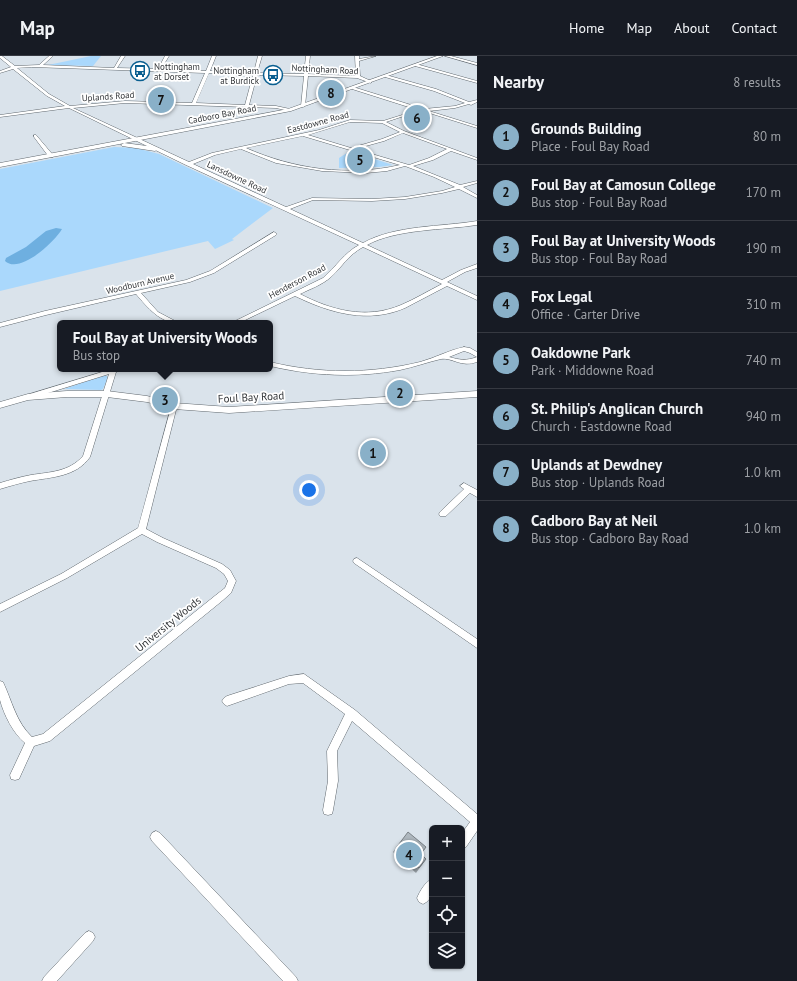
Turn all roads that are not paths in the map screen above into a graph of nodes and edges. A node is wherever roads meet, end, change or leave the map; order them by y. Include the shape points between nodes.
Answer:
1 (0, 56) edge
2 (51, 56) edge
3 (123, 56) edge
4 (167, 56) edge
5 (214, 56) edge
6 (260, 56) edge
7 (308, 56) edge
8 (374, 56) edge
9 (442, 56) edge
10 (447, 56) edge
11 (357, 58) edge
12 (477, 64) edge
13 (416, 65) junction
14 (40, 66) junction
15 (15, 68) junction
16 (115, 69) junction
17 (159, 70) junction
18 (0, 72) edge
19 (207, 72) junction
20 (256, 74) junction
21 (305, 76) junction
22 (386, 76) junction
23 (358, 77) junction
24 (370, 82) junction
25 (477, 82) edge
26 (353, 88) junction
27 (477, 100) edge
28 (194, 104) junction
29 (470, 104) junction
30 (247, 106) junction
31 (303, 106) junction
32 (477, 106) edge
33 (68, 107) junction
34 (289, 110) junction
35 (424, 110) junction
36 (0, 115) edge
37 (383, 122) junction
38 (477, 127) edge
39 (403, 132) junction
40 (125, 134) junction
41 (304, 135) junction
42 (35, 136) dead end
43 (151, 137) junction
44 (136, 139) junction
45 (120, 142) junction
46 (108, 145) junction
47 (150, 146) junction
48 (241, 148) junction
49 (352, 148) junction
50 (155, 149) junction
51 (451, 149) junction
52 (51, 156) junction
53 (477, 159) edge
54 (188, 164) junction
55 (0, 165) edge
56 (408, 165) junction
57 (477, 182) edge
58 (461, 187) junction
59 (477, 197) edge
60 (285, 209) junction
61 (477, 223) edge
62 (274, 234) dead end
63 (362, 244) junction
64 (477, 266) edge
65 (444, 283) junction
66 (138, 293) junction
67 (296, 294) junction
68 (477, 298) edge
69 (170, 320) edge
70 (240, 320) edge
71 (0, 325) edge
72 (477, 355) edge
73 (444, 357) junction
74 (477, 359) edge
75 (273, 365) edge
76 (109, 372) edge
77 (115, 372) edge
78 (107, 394) junction
79 (477, 394) edge
80 (28, 397) junction
81 (0, 405) edge
82 (174, 406) junction
83 (0, 486) edge
84 (477, 494) edge
85 (443, 514) dead end
86 (142, 530) junction
87 (357, 561) dead end
88 (0, 608) edge
89 (477, 644) edge
90 (0, 685) edge
91 (227, 701) dead end
92 (351, 713) junction
93 (31, 742) junction
94 (15, 775) dead end
95 (328, 810) dead end
96 (477, 821) edge
97 (156, 837) dead end
98 (465, 839) edge
99 (429, 889) edge
100 (423, 898) dead end
101 (89, 937) dead end
102 (48, 981) edge
103 (292, 981) edge

1 - 15 street, Lansdowne Road
2 - 14 street
3 - 16 street
4 - 17 street
5 - 19 street
6 - 20 street
7 - 21 street
8 - 11 street
9 - 13 main road, Cadboro Bay Road
10 - 12 street
11 - 23 street
13 - 22 main road, Cadboro Bay Road
13 - 25 street
14 - 15 street, Nottingham Road
14 - 16 street, Nottingham Road
15 - 18 street, Nottingham Road
15 - 33 street, Lansdowne Road via 48,95
16 - 17 street, Nottingham Road
17 - 19 street, Nottingham Road
19 - 20 street, Nottingham Road
19 - 28 street
20 - 21 street, Nottingham Road
20 - 30 street
21 - 23 street, Nottingham Road
21 - 31 street
22 - 24 main road, Cadboro Bay Road
22 - 29 street
23 - 24 street, Nottingham Road
24 - 26 main road, Cadboro Bay Road
26 - 31 main road, Cadboro Bay Road
26 - 35 street
27 - 29 street, Eastdowne Road
28 - 30 street, Uplands Road
28 - 33 street, Uplands Road via 125,102
29 - 32 street
29 - 35 street, Eastdowne Road
30 - 34 street, Uplands Road
31 - 34 main road, Cadboro Bay Road
33 - 36 street, Uplands Road
33 - 40 street, Lansdowne Road
34 - 43 main road, Cadboro Bay Road
35 - 37 street, Eastdowne Road
35 - 38 street
37 - 39 street
37 - 41 street, Eastdowne Road via 350,121
39 - 49 street
39 - 51 street
40 - 44 street, Lansdowne Road
40 - 45 main road
41 - 48 street, Eastdowne Road
41 - 49 street
42 - 52 street
43 - 44 main road, Cadboro Bay Road
43 - 47 main road via 145,141
44 - 45 main road, Cadboro Bay Road
44 - 47 street, Lansdowne Road
45 - 46 main road, Cadboro Bay Road
46 - 50 main road
46 - 52 main road, Cadboro Bay Road
47 - 50 street, Lansdowne Road
48 - 54 street, Eastdowne Road via 214,154
48 - 56 street via 283,163 322,169 364,170
49 - 56 street
50 - 54 street, Lansdowne Road
51 - 53 street
51 - 56 street via 431,159
52 - 55 main road, Cadboro Bay Road
54 - 60 street, Lansdowne Road
56 - 58 street
57 - 58 street
58 - 59 street
58 - 60 street via 429,195 399,198 312,199
60 - 63 street, Lansdowne Road
61 - 63 street, Henderson Road via 389,234
62 - 66 street, Woodburn Avenue via 200,277
63 - 65 street, Lansdowne Road
63 - 67 street, Henderson Road via 348,254 332,275
64 - 65 street
65 - 67 street via 402,307 370,315 335,312
65 - 68 street, Lansdowne Road
66 - 69 street via 156,313
66 - 71 street, Woodburn Avenue
67 - 70 street, Henderson Road
72 - 73 street via 463,348
73 - 74 street via 467,362
73 - 75 street via 403,367 355,373 305,371
76 - 80 street
77 - 78 street
78 - 80 main road, Foul Bay Road
78 - 82 main road, Foul Bay Road via 147,399
78 - 83 street via 83,462 68,472
79 - 82 main road, Foul Bay Road via 229,410
80 - 81 main road
82 - 86 street
84 - 85 street via 466,488
86 - 88 street via 64,576
86 - 93 street, University Woods via 219,566 227,572 232,581 228,590 57,731 46,738
87 - 89 street
90 - 93 street via 17,727 22,736
91 - 92 street via 289,680 304,678
92 - 95 street via 332,751 333,781
92 - 96 street
93 - 94 street
96 - 98 street
97 - 103 street
99 - 100 street
101 - 102 street

